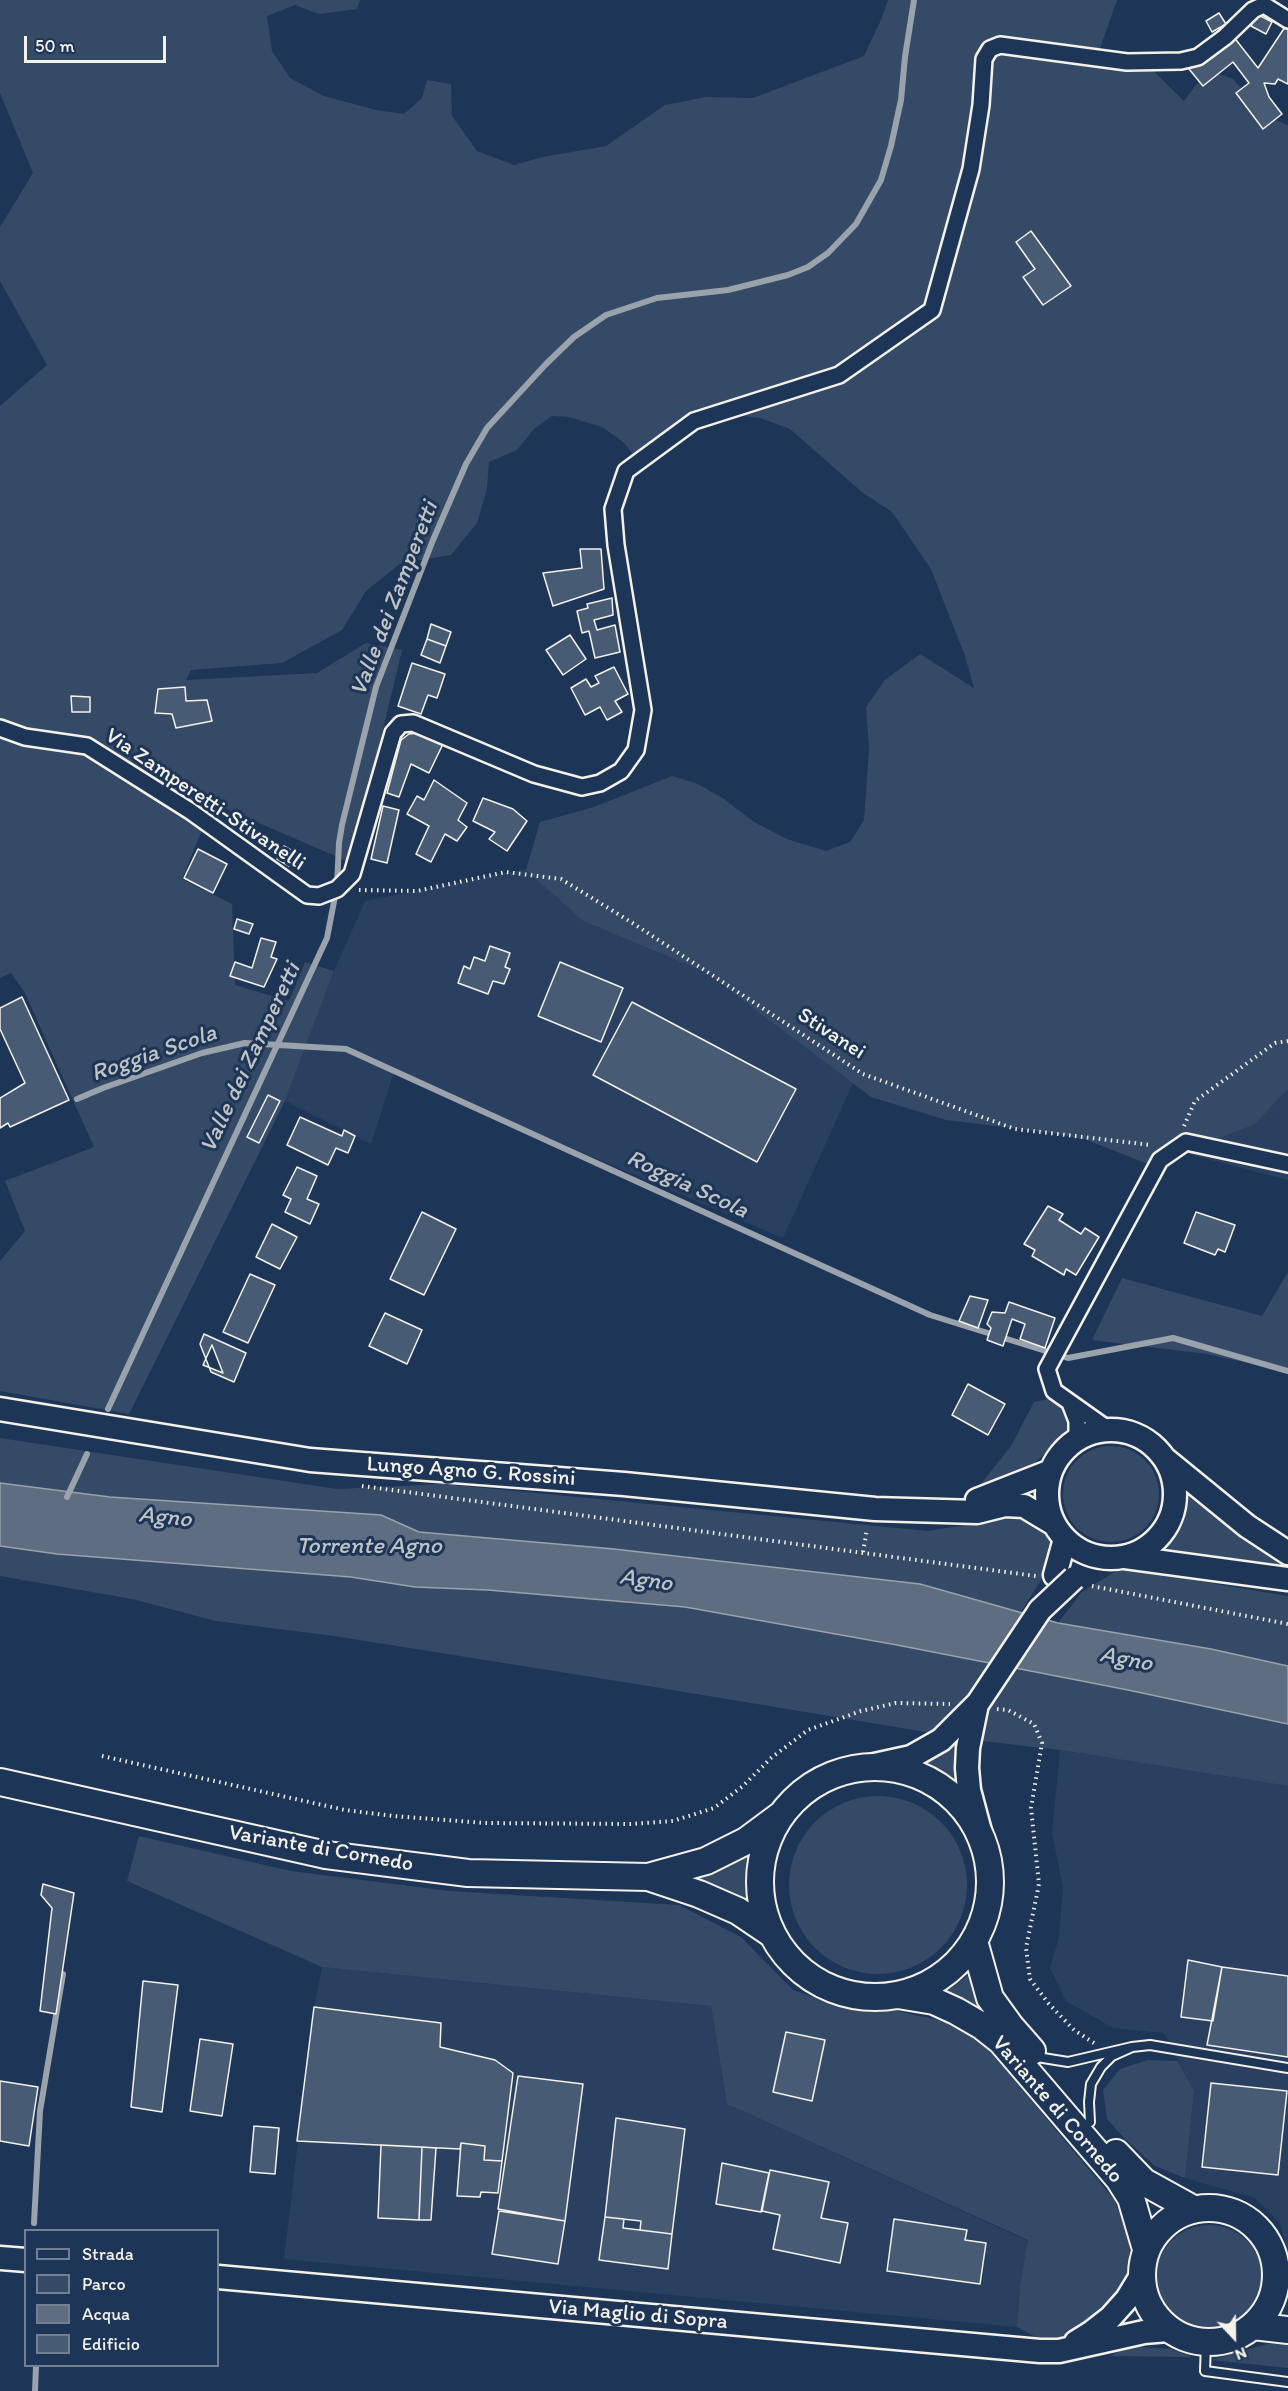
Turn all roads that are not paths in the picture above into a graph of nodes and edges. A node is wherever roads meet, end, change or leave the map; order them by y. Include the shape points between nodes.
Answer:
1 (1288, 20) edge
2 (0, 728) edge
3 (1288, 1164) edge
4 (1070, 1403) junction
5 (0, 1409) edge
6 (1109, 1430) junction
7 (1072, 1443) junction
8 (1165, 1459) junction
9 (1051, 1470) junction
10 (946, 1511) junction
11 (1059, 1532) junction
12 (1288, 1553) edge
13 (1115, 1558) junction
14 (1065, 1579) junction
15 (1288, 1579) edge
16 (983, 1706) junction
17 (870, 1766) junction
18 (0, 1782) edge
19 (781, 1815) junction
20 (981, 1835) junction
21 (648, 1876) junction
22 (772, 1934) junction
23 (974, 1941) junction
24 (898, 1995) junction
25 (1132, 2047) junction
26 (1037, 2056) junction
27 (1288, 2068) edge
28 (1090, 2122) junction
29 (1193, 2209) junction
30 (1146, 2249) junction
31 (0, 2258) edge
32 (24, 2260) edge
33 (1141, 2276) junction
34 (219, 2277) edge
35 (1282, 2279) edge
36 (1253, 2326) junction
37 (1168, 2330) junction
38 (1288, 2330) edge
39 (1206, 2343) junction
40 (1059, 2351) junction
41 (1288, 2382) edge

1 - 2 street, Via Zamperetti-Stivanelli via 1264,5 1198,57 1181,61 1126,62 1000,45 990,49 984,59 971,169 932,310 839,375 694,421 626,471 613,509 643,710 636,750 621,771 600,783 582,787 534,774 413,723 401,724 393,733 352,874 337,890 307,895 190,811 87,746 25,737
3 - 4 street via 1186,1142 1160,1160 1047,1369 1054,1391
4 - 6 street
4 - 7 street via 1077,1421
5 - 10 main road, Lungo Agno G. Rossini via 310,1460 870,1508
6 - 7 main road, Lungo Agno G. Rossini
6 - 8 main road, Lungo Agno G. Rossini via 1141,1438
7 - 9 main road, Lungo Agno G. Rossini
8 - 12 main road, Lungo Agno G. Rossini via 1247,1527
8 - 13 main road, Lungo Agno G. Rossini via 1175,1489 1170,1520 1159,1537 1142,1550
9 - 10 main road, Lungo Agno G. Rossini
9 - 11 main road via 1048,1506
10 - 11 main road, Lungo Agno G. Rossini via 1024,1506
11 - 13 main road, Lungo Agno G. Rossini via 1091,1556
11 - 14 main road
13 - 14 main road
13 - 15 main road, Lungo Agno G. Rossini
14 - 16 main road, bridge via 1040,1610
16 - 17 main road via 911,1757
16 - 20 main road via 968,1748 967,1768
17 - 19 main road via 836,1773 805,1790
17 - 20 main road via 904,1770 936,1783 962,1806
18 - 21 main road, Variante di Cornedo via 326,1855 468,1874
19 - 21 main road via 746,1841 706,1861
19 - 22 main road via 766,1842 760,1873 762,1905
20 - 23 main road via 990,1870 988,1907
21 - 22 main road via 738,1911
22 - 24 main road via 794,1964 825,1986 861,1996
23 - 24 main road via 954,1966 928,1984
23 - 26 main road, Variante di Cornedo via 990,1998
24 - 30 main road, Variante di Cornedo via 942,2005 1001,2041 1119,2179 1131,2198
25 - 26 lane via 1068,2062
25 - 27 lane via 1150,2045
25 - 28 lane via 1112,2056 1091,2084
26 - 28 main road, Variante di Cornedo
28 - 29 main road, Variante di Cornedo via 1144,2182
29 - 30 main road via 1173,2217 1157,2231
29 - 35 main road via 1212,2207 1249,2220 1263,2234
30 - 33 main road
31 - 32 main road
33 - 37 main road via 1144,2296
33 - 40 main road via 1110,2318
34 - 40 main road, Via Maglio di Sopra
35 - 36 main road via 1267,2310
36 - 38 main road
36 - 39 main road via 1239,2336
37 - 39 main road
37 - 40 main road, Via Maglio di Sopra
39 - 41 lane via 1205,2371

